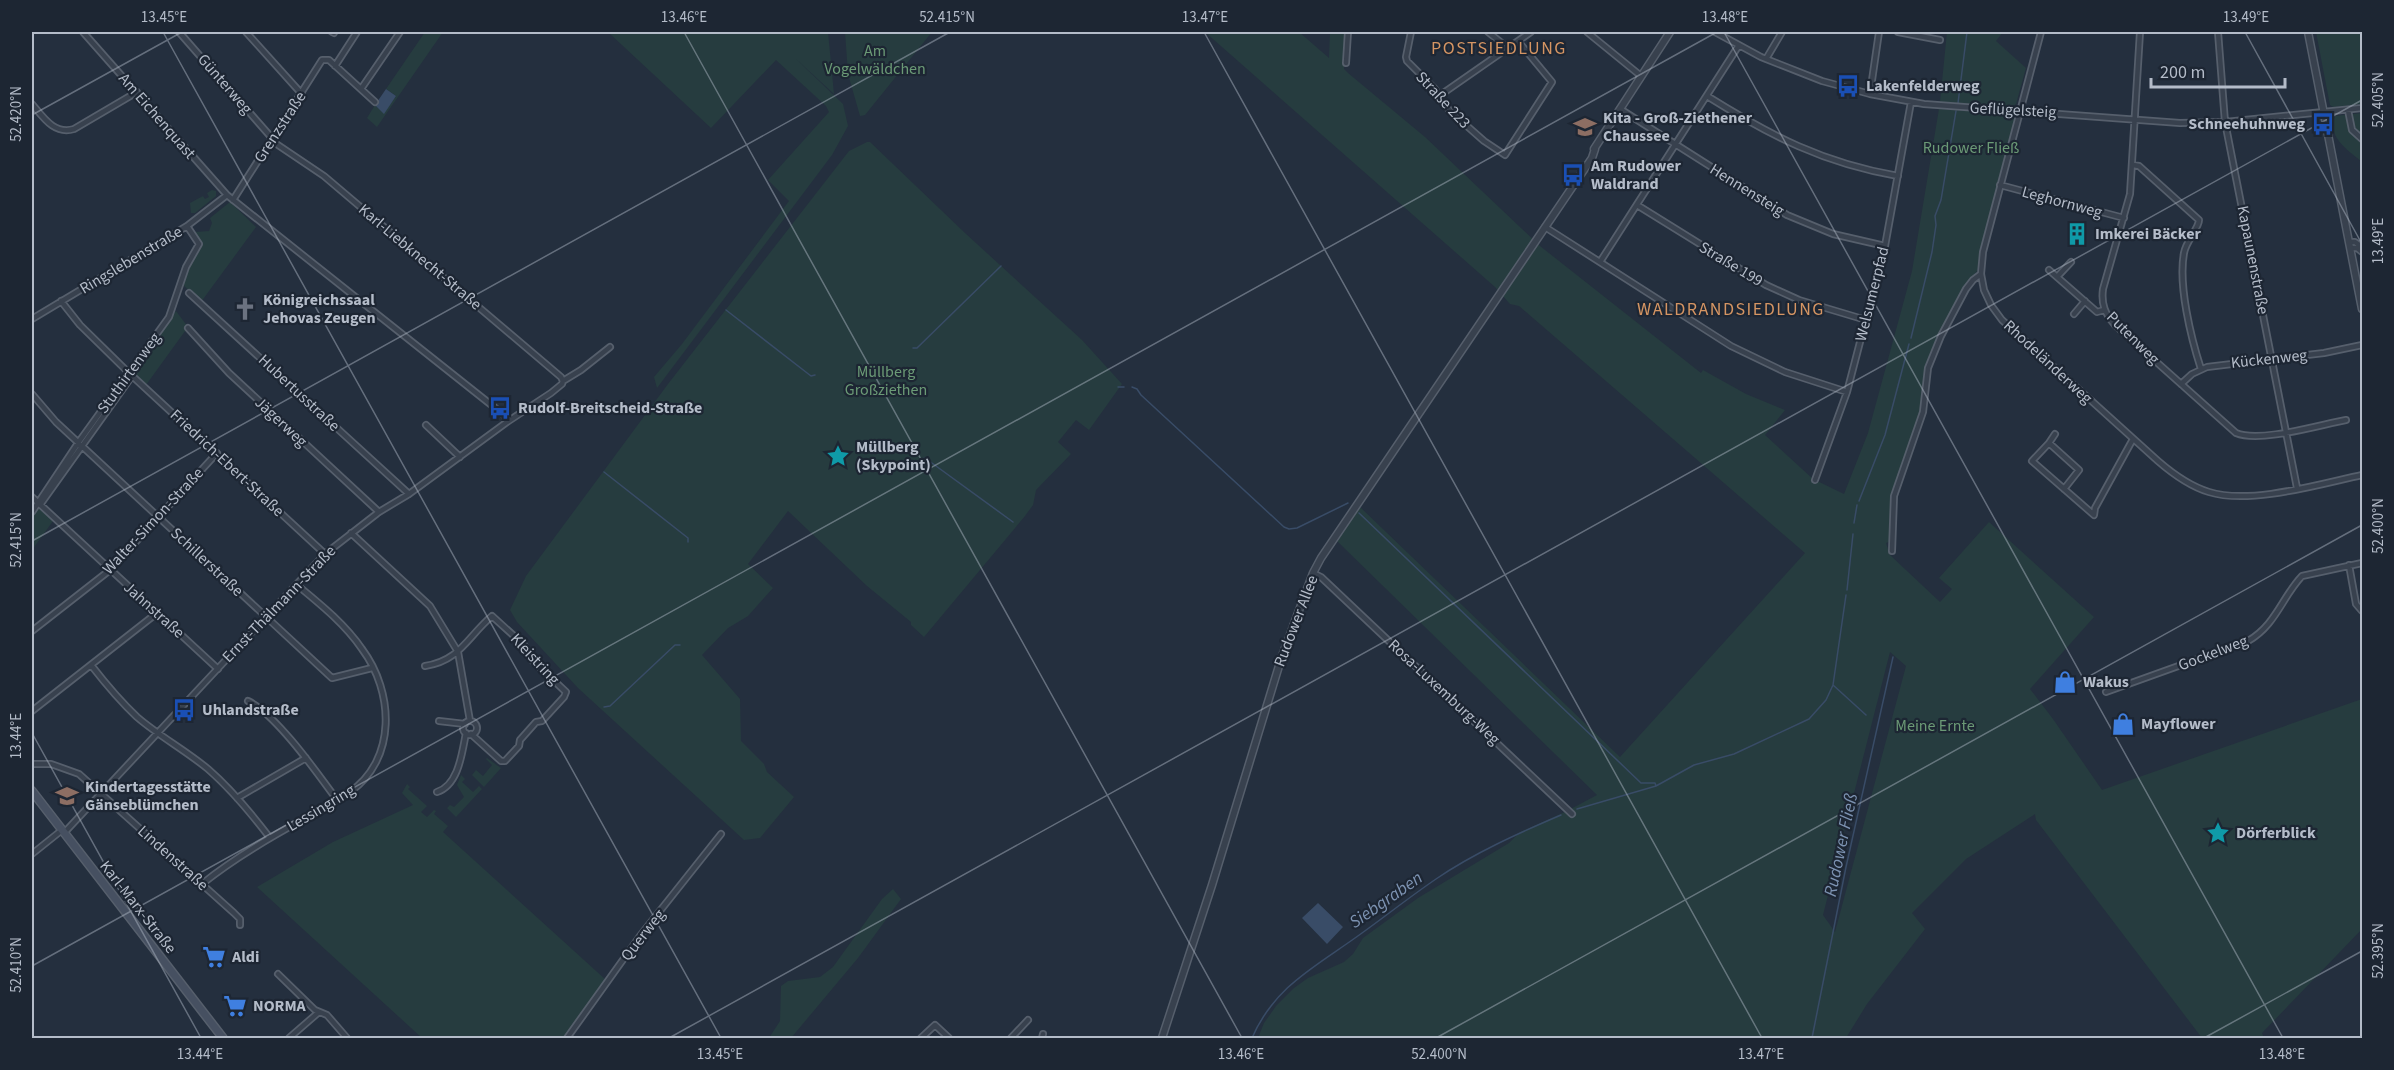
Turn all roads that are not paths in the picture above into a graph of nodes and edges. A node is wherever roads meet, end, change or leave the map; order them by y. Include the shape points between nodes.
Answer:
1 (83, 32) edge
2 (179, 32) edge
3 (246, 32) edge
4 (357, 32) edge
5 (400, 32) edge
6 (1348, 32) edge
7 (1411, 32) edge
8 (1488, 32) edge
9 (1531, 32) edge
10 (1587, 32) edge
11 (1671, 32) edge
12 (1715, 32) edge
13 (1782, 32) edge
14 (1879, 32) edge
15 (1898, 32) edge
16 (2041, 32) edge
17 (2140, 32) edge
18 (2218, 32) edge
19 (2308, 32) edge
20 (1940, 40) dead end
21 (1518, 41) junction
22 (1739, 45) junction
23 (1508, 48) junction
24 (1766, 59) junction
25 (1346, 63) dead end
26 (335, 66) junction
27 (1641, 76) junction
28 (361, 89) junction
29 (137, 92) junction
30 (300, 92) dead end
31 (1870, 94) junction
32 (1439, 96) junction
33 (1707, 96) junction
34 (375, 102) dead end
35 (1911, 102) junction
36 (32, 104) edge
37 (2362, 108) edge
38 (1620, 109) junction
39 (2019, 110) junction
40 (2348, 110) junction
41 (2324, 113) junction
42 (2136, 120) junction
43 (2225, 122) junction
44 (272, 139) junction
45 (2362, 139) edge
46 (1676, 144) junction
47 (2133, 165) junction
48 (1899, 176) junction
49 (2000, 185) junction
50 (231, 198) junction
51 (1637, 205) junction
52 (2124, 218) junction
53 (187, 226) junction
54 (1545, 227) junction
55 (2350, 245) junction
56 (1885, 246) junction
57 (2362, 247) edge
58 (2362, 252) edge
59 (1600, 262) junction
60 (2071, 262) dead end
61 (2049, 270) dead end
62 (1981, 274) junction
63 (2057, 277) junction
64 (189, 293) dead end
65 (61, 301) junction
66 (2085, 301) junction
67 (2362, 309) edge
68 (2104, 310) junction
69 (2074, 314) dead end
70 (32, 319) edge
71 (1866, 320) junction
72 (188, 328) dead end
73 (2362, 345) edge
74 (610, 347) dead end
75 (2272, 360) junction
76 (2201, 369) junction
77 (130, 375) junction
78 (563, 381) junction
79 (2181, 384) junction
80 (1847, 392) junction
81 (32, 394) edge
82 (2346, 420) dead end
83 (507, 422) junction
84 (426, 425) dead end
85 (2286, 431) junction
86 (2055, 434) dead end
87 (2133, 439) junction
88 (2049, 443) junction
89 (80, 444) junction
90 (217, 453) junction
91 (460, 458) junction
92 (2362, 474) edge
93 (1815, 480) dead end
94 (2297, 488) junction
95 (2064, 489) junction
96 (409, 494) junction
97 (32, 497) edge
98 (39, 504) junction
99 (32, 512) edge
100 (379, 512) junction
101 (158, 517) junction
102 (351, 533) junction
103 (1892, 550) dead end
104 (325, 554) junction
105 (2362, 562) edge
106 (2349, 565) junction
107 (110, 570) junction
108 (1313, 573) junction
109 (297, 585) junction
110 (2362, 611) edge
111 (157, 613) junction
112 (267, 617) junction
113 (32, 631) edge
114 (458, 652) junction
115 (91, 665) junction
116 (425, 666) dead end
117 (372, 668) junction
118 (218, 669) junction
119 (2106, 692) dead end
120 (248, 701) dead end
121 (32, 711) edge
122 (439, 721) dead end
123 (467, 722) junction
124 (158, 733) junction
125 (469, 733) junction
126 (306, 758) junction
127 (32, 764) edge
128 (32, 791) edge
129 (437, 792) dead end
130 (102, 793) junction
131 (237, 798) junction
132 (337, 800) junction
133 (1572, 814) dead end
134 (62, 832) junction
135 (721, 834) dead end
136 (270, 838) junction
137 (32, 854) edge
138 (202, 884) junction
139 (240, 925) dead end
140 (278, 974) dead end
141 (319, 1012) junction
142 (1028, 1020) dead end
143 (223, 1038) edge
144 (289, 1038) edge
145 (347, 1038) edge
146 (567, 1038) edge
147 (921, 1038) edge
148 (950, 1038) edge
149 (1011, 1038) edge
150 (1162, 1038) edge

1 - 29 street, Am Eichenquast
2 - 44 street, Günterweg
3 - 30 street
4 - 26 street
5 - 28 street
6 - 25 street
7 - 32 street, Straße 223 via 1407,61
8 - 23 street
9 - 21 street
10 - 27 street
11 - 27 street, Rudower Allee
12 - 22 street, Geflügelsteig
13 - 24 street
14 - 31 street
15 - 20 street
16 - 39 street, Rhodeländerweg
17 - 42 street, Putenweg
18 - 43 street, Kapaunenstraße
19 - 41 street
21 - 23 street
21 - 32 street, Straße 223 via 1552,82 1505,155 1463,123
22 - 24 street, Geflügelsteig
22 - 33 street
23 - 32 street
24 - 31 street, Geflügelsteig
26 - 28 street
26 - 44 street, Grenzstraße via 329,60 321,62
27 - 38 street, Rudower Allee
28 - 34 street
29 - 36 street via 67,131 55,128
29 - 50 street, Am Eichenquast
31 - 35 street, Geflügelsteig
33 - 46 street
33 - 48 street via 1806,151
35 - 39 street, Geflügelsteig
35 - 48 street, Welsumerpfad
37 - 40 street
38 - 46 street, Hennensteig
38 - 54 street, Rudower Allee
39 - 42 street, Geflügelsteig
39 - 49 street, Rhodeländerweg
40 - 41 street
40 - 45 street via 2352,130
41 - 43 street, Geflügelsteig
41 - 55 street
42 - 43 street, Geflügelsteig
42 - 47 street, Putenweg
43 - 75 street, Kapaunenstraße
44 - 50 street, Grenzstraße
44 - 78 street, Karl-Liebknecht-Straße via 324,176
46 - 51 street
46 - 56 street, Hennensteig via 1787,215 1833,234
47 - 52 street, Putenweg
47 - 76 street via 2139,166 2199,219 2186,244 2181,276
48 - 56 street, Welsumerpfad
49 - 52 street, Leghornweg
49 - 62 street, Rhodeländerweg
50 - 53 street, Ringslebenstraße
50 - 83 street via 504,415
51 - 59 street
51 - 71 street, Straße 199 via 1766,285 1798,300
52 - 68 street, Putenweg via 2103,289
53 - 65 street, Ringslebenstraße
53 - 77 street, Stuthirtenweg via 198,240 198,247 186,267 169,317
54 - 59 street
54 - 108 street, Rudower Allee
55 - 57 street via 2355,242
55 - 58 street
55 - 67 street
56 - 71 street, Welsumerpfad
59 - 80 street via 1750,357
60 - 63 street
61 - 63 street
62 - 87 street, Rhodeländerweg via 1988,300 2007,326
62 - 103 street via 1966,289 1928,368 1923,412 1894,496
63 - 66 street
64 - 96 street, Hubertusstraße
65 - 70 street, Ringslebenstraße
65 - 77 street, Friedrich-Ebert-Straße
66 - 68 street via 2097,312
66 - 69 street
68 - 79 street, Putenweg via 2115,325
71 - 80 street, Welsumerpfad
72 - 100 street, Jägerweg via 229,373
73 - 75 street, Kückenweg
74 - 78 street, Ernst-Thälmann-Straße
75 - 76 street, Kückenweg
75 - 85 street, Kapaunenstraße
76 - 79 street, Kückenweg
77 - 89 street, Stuthirtenweg
77 - 90 street, Friedrich-Ebert-Straße
78 - 83 street, Ernst-Thälmann-Straße
79 - 85 street, Putenweg via 2243,436 2252,438
80 - 93 street, Welsumerpfad
81 - 89 street, Schillerstraße
82 - 85 street, Putenweg
83 - 91 street, Ernst-Thälmann-Straße
84 - 91 street
85 - 94 street, Kapaunenstraße
86 - 88 street
87 - 94 street, Rhodeländerweg via 2173,473 2209,492 2239,496
87 - 95 street via 2094,515
88 - 95 street via 2079,470
88 - 95 street via 2032,461
89 - 98 street, Stuthirtenweg
89 - 101 street, Schillerstraße
90 - 101 street, Walter-Simon-Straße
90 - 104 street, Friedrich-Ebert-Straße
91 - 96 street, Ernst-Thälmann-Straße
92 - 94 street, Rhodeländerweg
96 - 100 street, Ernst-Thälmann-Straße
97 - 98 street, Jahnstraße
98 - 99 street, Stuthirtenweg
98 - 107 street, Jahnstraße
100 - 102 street, Ernst-Thälmann-Straße
101 - 107 street, Walter-Simon-Straße
101 - 112 street, Schillerstraße
102 - 104 street, Ernst-Thälmann-Straße
102 - 114 street via 430,606
104 - 109 street, Ernst-Thälmann-Straße
105 - 106 street, Gockelweg
106 - 110 street via 2356,604
106 - 119 street, Gockelweg via 2302,576 2275,618 2248,641
107 - 111 street, Jahnstraße
107 - 113 street, Walter-Simon-Straße
108 - 133 street, Rosa-Luxemburg-Weg
108 - 150 street, Rudower Allee via 1281,656
109 - 112 street, Ernst-Thälmann-Straße
109 - 117 street, Lessingring via 346,629 363,649
111 - 115 street
111 - 118 street, Jahnstraße
112 - 117 street, Schillerstraße via 332,678
112 - 118 street, Ernst-Thälmann-Straße
114 - 116 street, Kleistring
114 - 123 street
114 - 125 street, Kleistring via 492,616 566,692 505,761
115 - 121 street
115 - 124 street via 125,706
117 - 132 street, Lessingring via 385,701 384,742 369,774
118 - 124 street, Ernst-Thälmann-Straße
120 - 126 street
122 - 123 street
123 - 125 street via 464,729
123 - 125 street via 474,722 477,727
124 - 130 street, Ernst-Thälmann-Straße
124 - 131 street via 208,770
125 - 129 street via 452,782
126 - 131 street
126 - 132 street
127 - 130 street, Lindenstraße via 66,768
128 - 134 main road, Karl-Marx-Straße
130 - 134 street, Ernst-Thälmann-Straße
130 - 138 street, Lindenstraße
131 - 136 street
132 - 136 street, Lessingring
134 - 137 street
134 - 143 main road, Karl-Marx-Straße
135 - 146 street, Querweg via 640,936
136 - 138 street, Lessingring
138 - 139 street, Lindenstraße via 240,919
140 - 141 street
141 - 144 street
141 - 145 street
142 - 149 street
147 - 148 street via 935,1025

